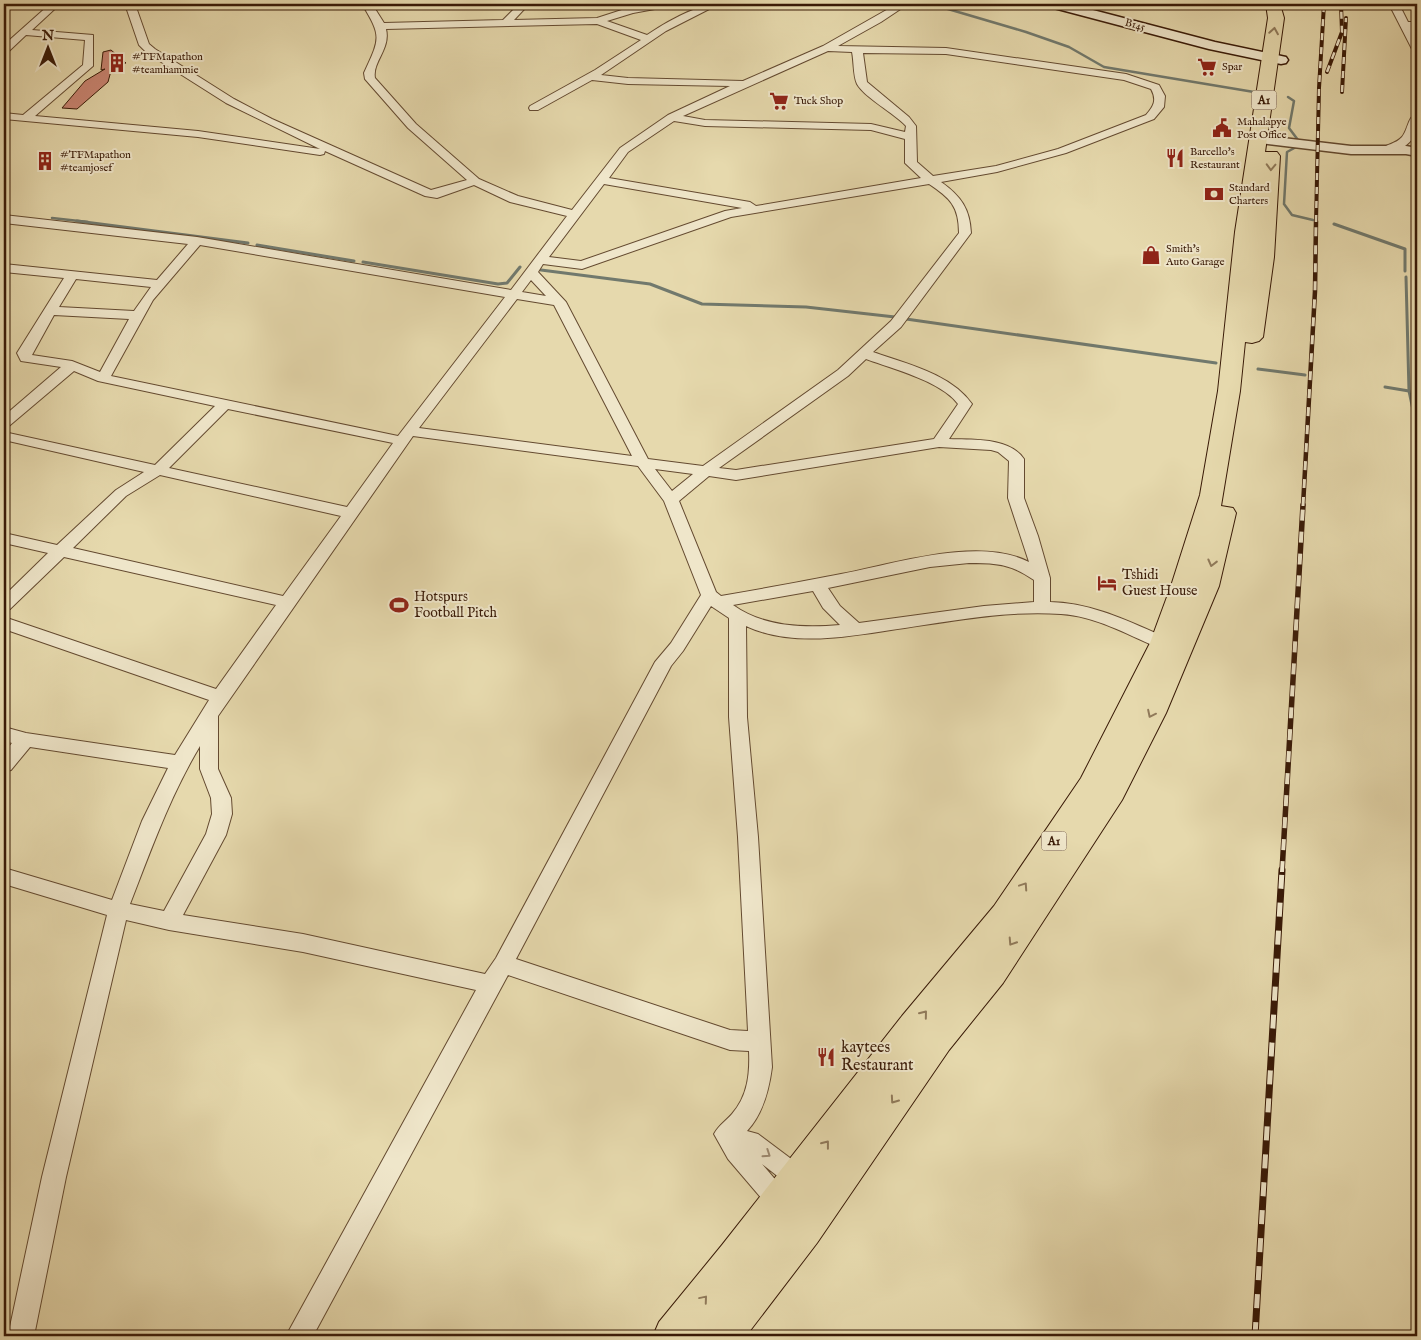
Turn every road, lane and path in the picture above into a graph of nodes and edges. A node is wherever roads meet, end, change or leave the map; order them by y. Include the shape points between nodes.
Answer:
1 (55, 4) edge
2 (133, 4) edge
3 (367, 4) edge
4 (524, 4) edge
5 (668, 4) edge
6 (714, 4) edge
7 (903, 4) edge
8 (1055, 4) edge
9 (1274, 4) edge
10 (1287, 4) edge
11 (1394, 4) edge
12 (598, 21) junction
13 (507, 22) junction
14 (1405, 25) junction
15 (1417, 25) edge
16 (382, 26) junction
17 (24, 32) junction
18 (648, 39) junction
19 (1417, 48) edge
20 (827, 49) junction
21 (857, 49) junction
22 (4, 50) edge
23 (1275, 60) junction
24 (591, 77) junction
25 (743, 84) junction
26 (534, 108) dead end
27 (4, 116) edge
28 (672, 117) junction
29 (1417, 117) edge
30 (27, 118) junction
31 (912, 137) junction
32 (1265, 140) junction
33 (1351, 150) junction
34 (1386, 150) junction
35 (343, 155) junction
36 (1412, 156) edge
37 (600, 180) junction
38 (933, 180) junction
39 (475, 181) junction
40 (761, 208) junction
41 (574, 214) junction
42 (7, 222) edge
43 (197, 241) junction
44 (535, 266) junction
45 (4, 268) edge
46 (72, 276) junction
47 (160, 284) junction
48 (512, 294) junction
49 (559, 302) junction
50 (52, 311) junction
51 (137, 315) junction
52 (863, 353) junction
53 (72, 365) junction
54 (102, 378) junction
55 (225, 404) junction
56 (4, 423) edge
57 (4, 436) edge
58 (406, 436) junction
59 (939, 443) junction
60 (642, 461) junction
61 (157, 471) junction
62 (704, 472) junction
63 (671, 500) junction
64 (351, 512) junction
65 (4, 538) edge
66 (61, 550) junction
67 (1042, 578) junction
68 (818, 584) junction
69 (713, 599) junction
70 (286, 602) junction
71 (4, 605) edge
72 (1042, 608) junction
73 (737, 617) junction
74 (4, 623) edge
75 (856, 630) junction
76 (1163, 642) junction
77 (220, 697) junction
78 (209, 715) junction
79 (4, 734) edge
80 (26, 740) junction
81 (180, 763) junction
82 (4, 765) edge
83 (4, 876) edge
84 (118, 910) junction
85 (168, 922) junction
86 (503, 964) junction
87 (490, 984) junction
88 (760, 1042) junction
89 (730, 1139) junction
90 (799, 1178) junction
91 (779, 1202) junction
92 (822, 1203) junction
93 (804, 1230) junction
94 (21, 1336) edge
95 (299, 1336) edge
96 (673, 1336) edge
97 (721, 1336) edge

1 - 17 street
2 - 35 street via 144,45 151,51 237,105
3 - 16 street
4 - 13 street
5 - 12 street via 631,10
6 - 18 street
7 - 20 street
8 - 23 main road, B145 / B145
23 -> 9 highway, A1
10 - 23 highway, A1 via 1289,20
11 - 14 street
12 - 13 street
12 - 18 street
13 - 16 street
14 - 15 street
14 - 19 street
16 - 39 street via 383,42 369,73 370,79 412,126
17 - 22 street
17 - 30 street via 90,37 88,66
18 - 24 street
20 - 21 street
20 - 25 street
21 - 31 street via 862,83 905,119 911,126
21 - 38 street via 931,50 988,56 1126,77 1150,84 1158,91 1159,107 1150,118 1129,127 997,169
23 - 32 highway, A1
24 - 25 street
24 - 26 street
25 - 28 street
27 - 30 street
28 - 31 street via 705,123 871,127
28 - 37 street via 657,124 624,150
29 - 34 street via 1407,140
29 - 36 street
30 - 35 street via 198,134
31 - 38 street via 911,163 918,172
32 - 33 street
32 - 76 highway, A1 via 1242,254 1229,391 1212,495
32 -> 92 highway, A1 via 1270,193 1264,257 1227,501 1206,586 1152,713 1111,792 990,974 937,1039
33 - 34 street
33 - 36 street
34 - 36 street
35 - 39 street via 428,194
37 - 40 street
37 - 41 street
38 - 40 street
38 - 52 street via 962,208 965,233 896,324
39 - 41 street via 514,199
40 - 44 street via 718,217 594,262
41 - 44 street
42 - 43 street
43 - 47 street
43 - 48 street
44 - 48 street
44 - 49 street
45 - 46 street
46 - 47 street
46 - 50 street
47 - 51 street
48 - 49 street
48 - 58 street
49 - 60 street
50 - 51 street
50 - 53 street via 24,353 26,358
51 - 54 street
52 - 59 street via 941,383 962,398 965,404
52 - 62 street via 843,374
53 - 54 street
53 - 56 street
54 - 55 street
55 - 58 street
55 - 61 street
57 - 61 street
58 - 60 street
58 - 64 street
59 - 62 street via 736,475
59 - 67 street via 992,446 1017,459 1016,498
60 - 62 street
60 - 63 street
61 - 64 street
61 - 66 street via 121,493
62 - 63 street
63 - 69 street
64 - 70 street
65 - 66 street
66 - 70 street
66 - 71 street
67 - 68 street via 1011,560 945,558
67 - 72 street
68 - 69 street
68 - 75 street via 831,608
69 - 73 street
69 - 86 street via 664,662
70 - 77 street
72 - 75 street via 926,619
72 - 76 street via 1065,608 1098,616
73 - 75 street via 751,624 789,632
73 - 88 street via 738,717
74 - 77 street
90 -> 76 highway, A1 via 1005,914 1092,785
77 - 78 street
78 - 81 street
78 - 85 street via 209,768 221,798 222,814 216,835
79 - 80 street
80 - 81 street
80 - 82 street
81 - 84 street via 152,821
83 - 84 street
84 - 85 street
84 - 94 street via 54,1177
85 - 87 street via 303,943
86 - 87 street
86 - 88 street via 730,1040
87 - 95 street
88 - 89 street via 759,1088 747,1114 726,1134
89 -> 90 street via 750,1142
89 - 91 street via 736,1152
90 - 91 highway, A1
90 - 92 street
91 - 93 street
96 -> 91 highway, A1
92 - 93 highway, A1
93 - 97 highway, A1

